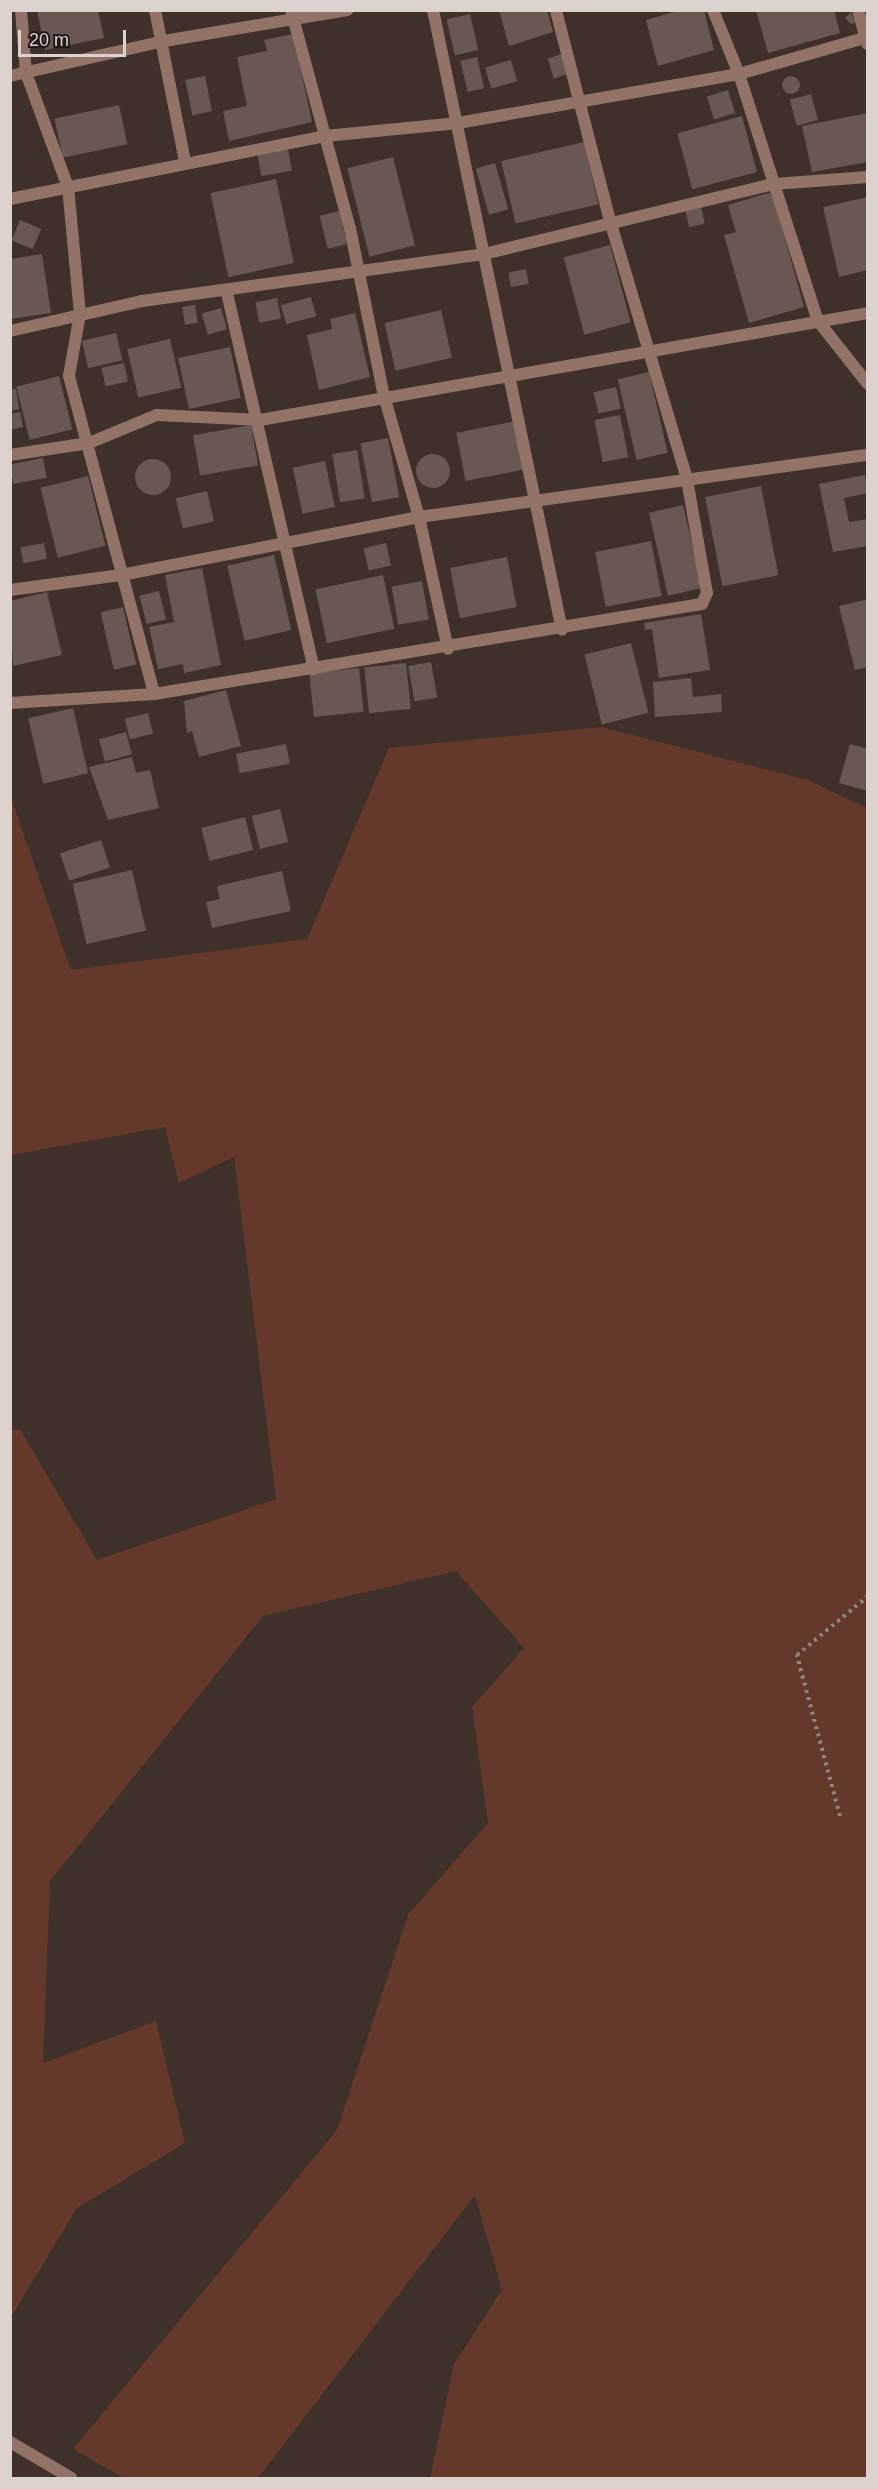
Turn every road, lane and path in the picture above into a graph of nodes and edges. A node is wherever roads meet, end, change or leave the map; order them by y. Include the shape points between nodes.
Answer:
1 (21, 10) edge
2 (155, 10) edge
3 (347, 10) edge
4 (433, 10) edge
5 (556, 10) edge
6 (713, 10) edge
7 (858, 10) edge
8 (293, 16) edge
9 (867, 40) edge
10 (164, 42) junction
11 (26, 73) junction
12 (739, 74) junction
13 (10, 76) edge
14 (580, 100) junction
15 (458, 123) junction
16 (325, 136) junction
17 (185, 161) junction
18 (867, 177) edge
19 (774, 184) junction
20 (68, 188) junction
21 (10, 199) edge
22 (610, 221) junction
23 (484, 254) junction
24 (357, 275) junction
25 (227, 293) junction
26 (867, 313) edge
27 (80, 314) junction
28 (818, 321) junction
29 (10, 331) edge
30 (648, 353) junction
31 (511, 374) junction
32 (867, 384) edge
33 (384, 396) junction
34 (260, 420) junction
35 (89, 442) junction
36 (10, 455) edge
37 (867, 455) edge
38 (687, 479) junction
39 (537, 502) junction
40 (419, 517) junction
41 (285, 542) junction
42 (121, 575) junction
43 (10, 590) edge
44 (562, 630) junction
45 (448, 649) junction
46 (314, 669) junction
47 (154, 694) junction
48 (10, 703) edge
49 (867, 1596) edge
50 (840, 1816) dead end
51 (10, 2442) edge
52 (71, 2478) edge

1 - 11 street
2 - 10 street
3 - 8 street
4 - 15 street
5 - 14 street
6 - 12 street
7 - 9 street
8 - 10 street
8 - 16 street
9 - 12 street
10 - 11 street
10 - 17 street
11 - 13 street
11 - 20 street
12 - 14 street
12 - 19 street
14 - 15 street
14 - 22 street
15 - 16 street
15 - 23 street
16 - 17 street
16 - 24 street
17 - 20 street
18 - 19 street
19 - 22 street
19 - 28 street
20 - 21 street
20 - 27 street
22 - 23 street
22 - 30 street
23 - 24 street
23 - 31 street
24 - 25 street
24 - 33 street
25 - 27 street
25 - 34 street
26 - 28 street
27 - 29 street
27 - 35 street via 69,376
28 - 30 street
28 - 32 street
30 - 31 street
30 - 38 street
31 - 33 street
31 - 39 street
33 - 34 street
33 - 40 street
34 - 35 street via 157,415
34 - 41 street
35 - 36 street
35 - 42 street
37 - 38 street
38 - 39 street
38 - 44 street via 707,593 702,604
39 - 40 street
39 - 44 street
40 - 41 street
40 - 45 street
41 - 42 street
41 - 46 street
42 - 43 street
42 - 47 street
44 - 45 street
45 - 46 street
46 - 47 street
47 - 48 street
49 - 50 path via 797,1655
51 - 52 street

